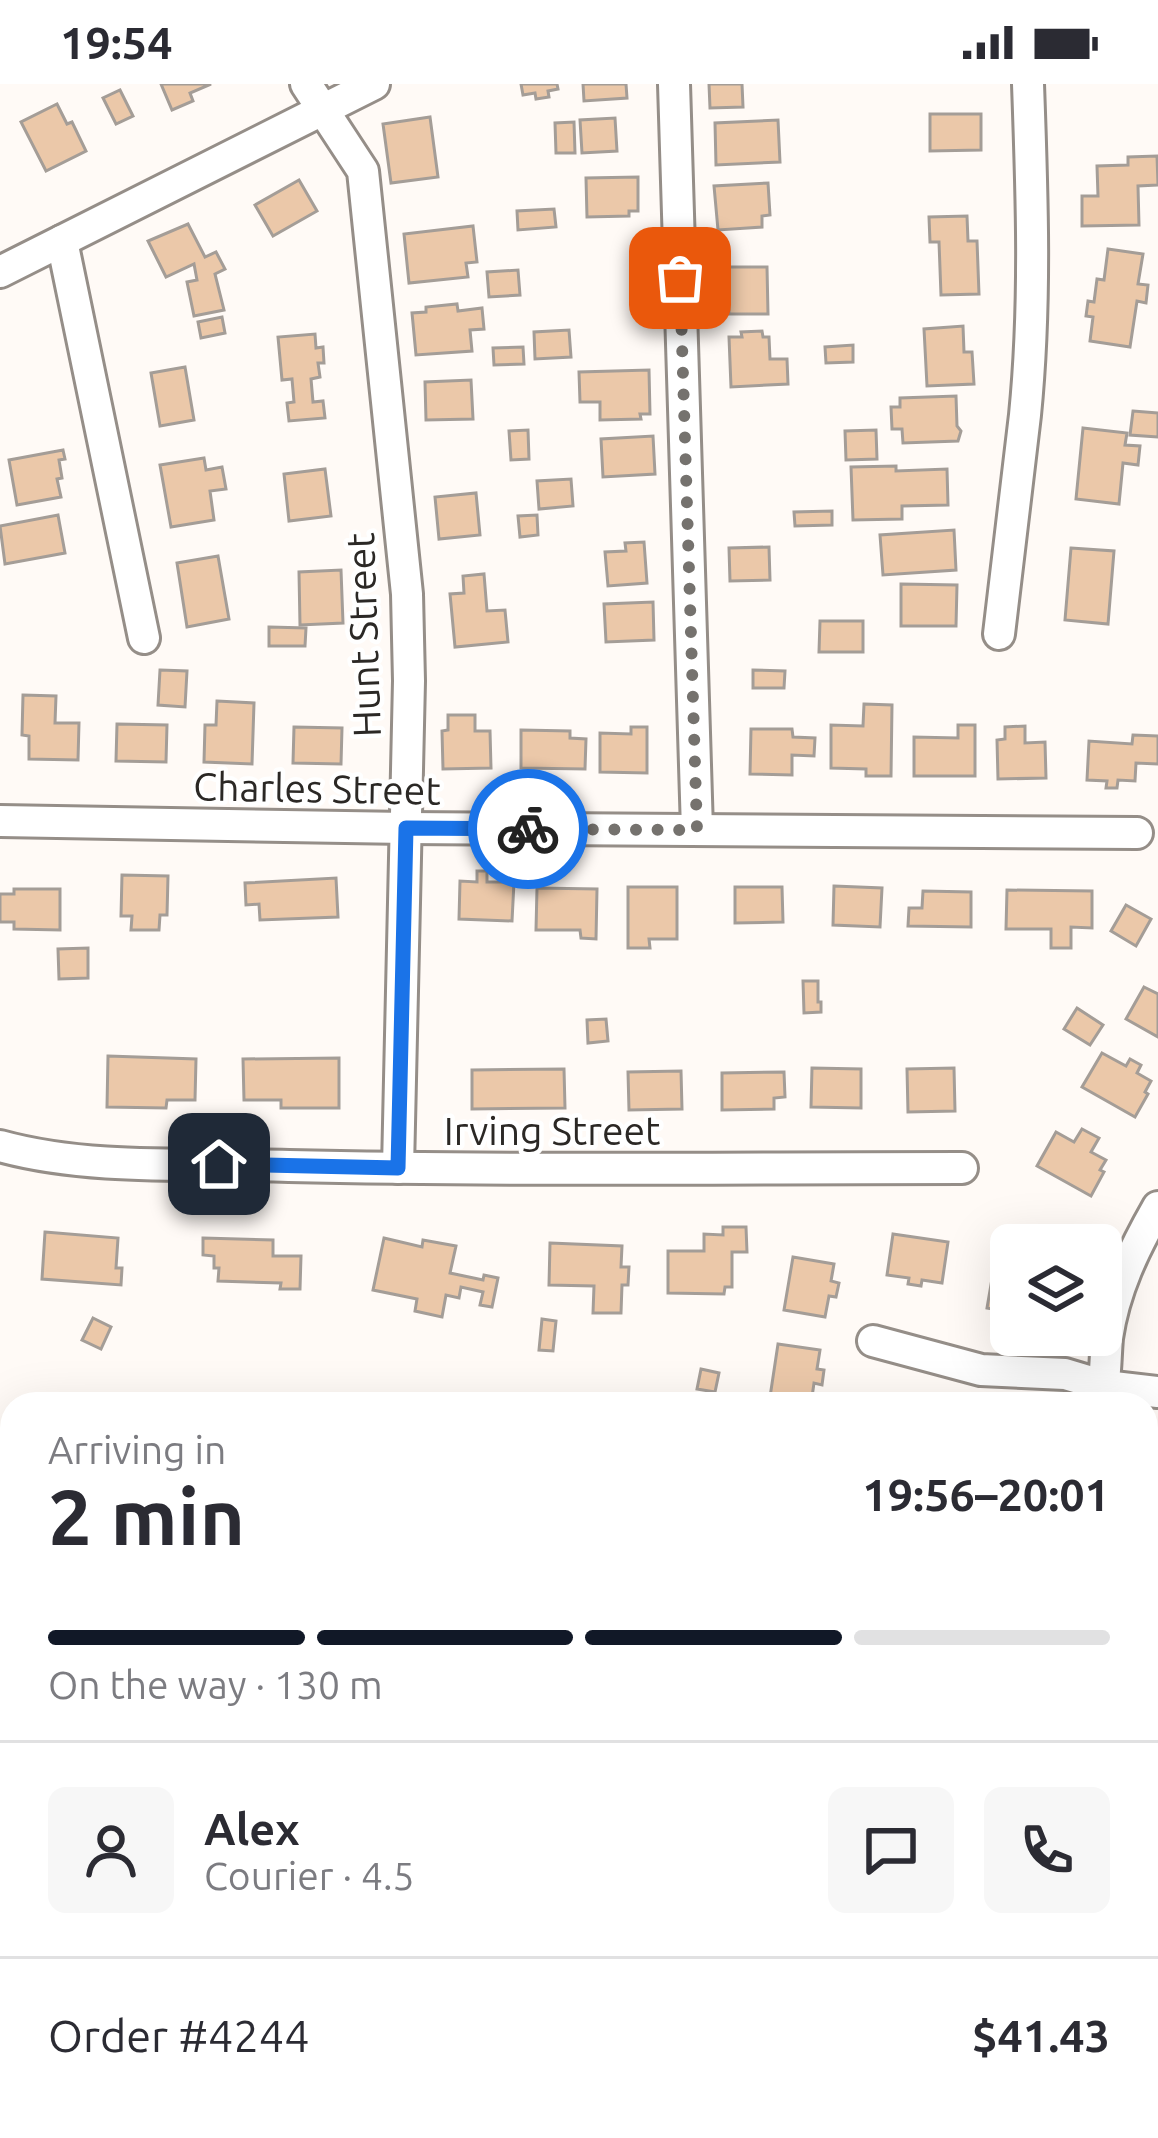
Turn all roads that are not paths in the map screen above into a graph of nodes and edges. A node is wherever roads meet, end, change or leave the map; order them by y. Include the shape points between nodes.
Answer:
1 (306, 84) edge
2 (374, 84) edge
3 (674, 84) edge
4 (1028, 84) edge
5 (325, 110) junction
6 (62, 241) junction
7 (0, 272) edge
8 (999, 634) dead end
9 (144, 638) dead end
10 (0, 821) edge
11 (406, 828) junction
12 (697, 830) junction
13 (1137, 833) dead end
14 (0, 1146) edge
15 (398, 1168) junction
16 (962, 1168) dead end
17 (1158, 1207) edge
18 (873, 1341) dead end
19 (1097, 1392) edge
20 (1102, 1392) edge

1 - 5 street, Hunt Street
2 - 5 street
3 - 12 street
4 - 8 street via 1029,341
5 - 6 street
5 - 11 street, Hunt Street via 363,172 406,594
6 - 7 street
6 - 9 street
10 - 11 street, Charles Street
11 - 12 street, Charles Street
11 - 15 street, Hunt Street
12 - 13 street, Charles Street
14 - 15 street, Irving Street via 121,1163
15 - 16 street, Irving Street
17 - 20 street via 1122,1276
18 - 19 street via 981,1370 1064,1374

